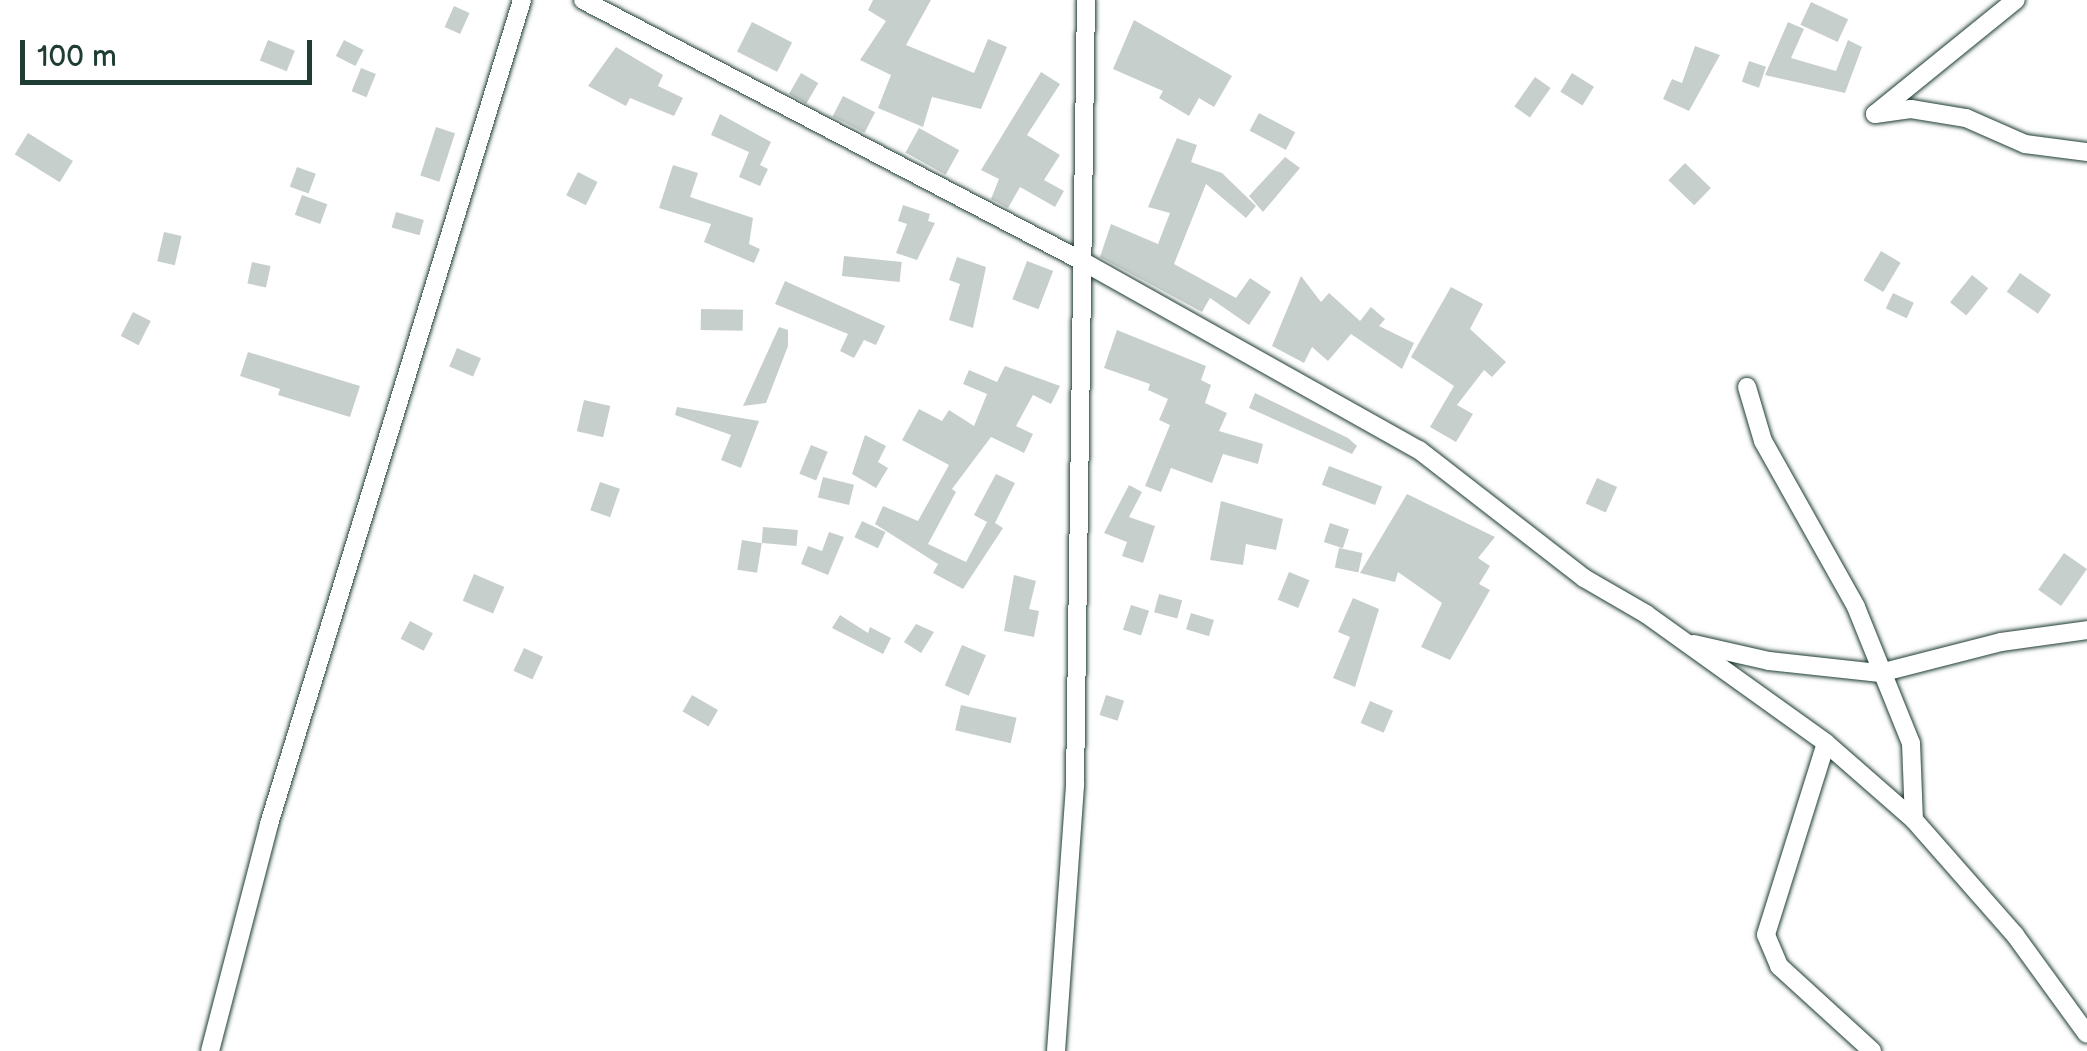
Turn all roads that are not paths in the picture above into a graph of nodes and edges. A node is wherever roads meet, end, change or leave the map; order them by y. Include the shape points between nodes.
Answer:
1 (522, 0) edge
2 (583, 0) edge
3 (1086, 0) edge
4 (2016, 0) edge
5 (2087, 152) edge
6 (1082, 261) junction
7 (1747, 386) dead end
8 (2087, 630) edge
9 (1684, 641) junction
10 (1880, 673) junction
11 (1826, 742) junction
12 (1914, 820) junction
13 (2087, 1034) edge
14 (210, 1051) edge
15 (1056, 1051) edge
16 (1872, 1051) edge

1 - 14 street via 269,824
2 - 6 street
3 - 6 street
4 - 5 street via 1875,114 1911,109 1966,118 2025,144
6 - 9 street via 1419,450 1584,578
6 - 15 street via 1074,785
7 - 10 street via 1763,440 1856,607
8 - 10 street via 2001,642
9 - 10 street via 1769,662
9 - 11 street
10 - 12 street via 1910,743
11 - 12 street
11 - 16 street via 1766,935 1778,966
12 - 13 street via 2015,934

